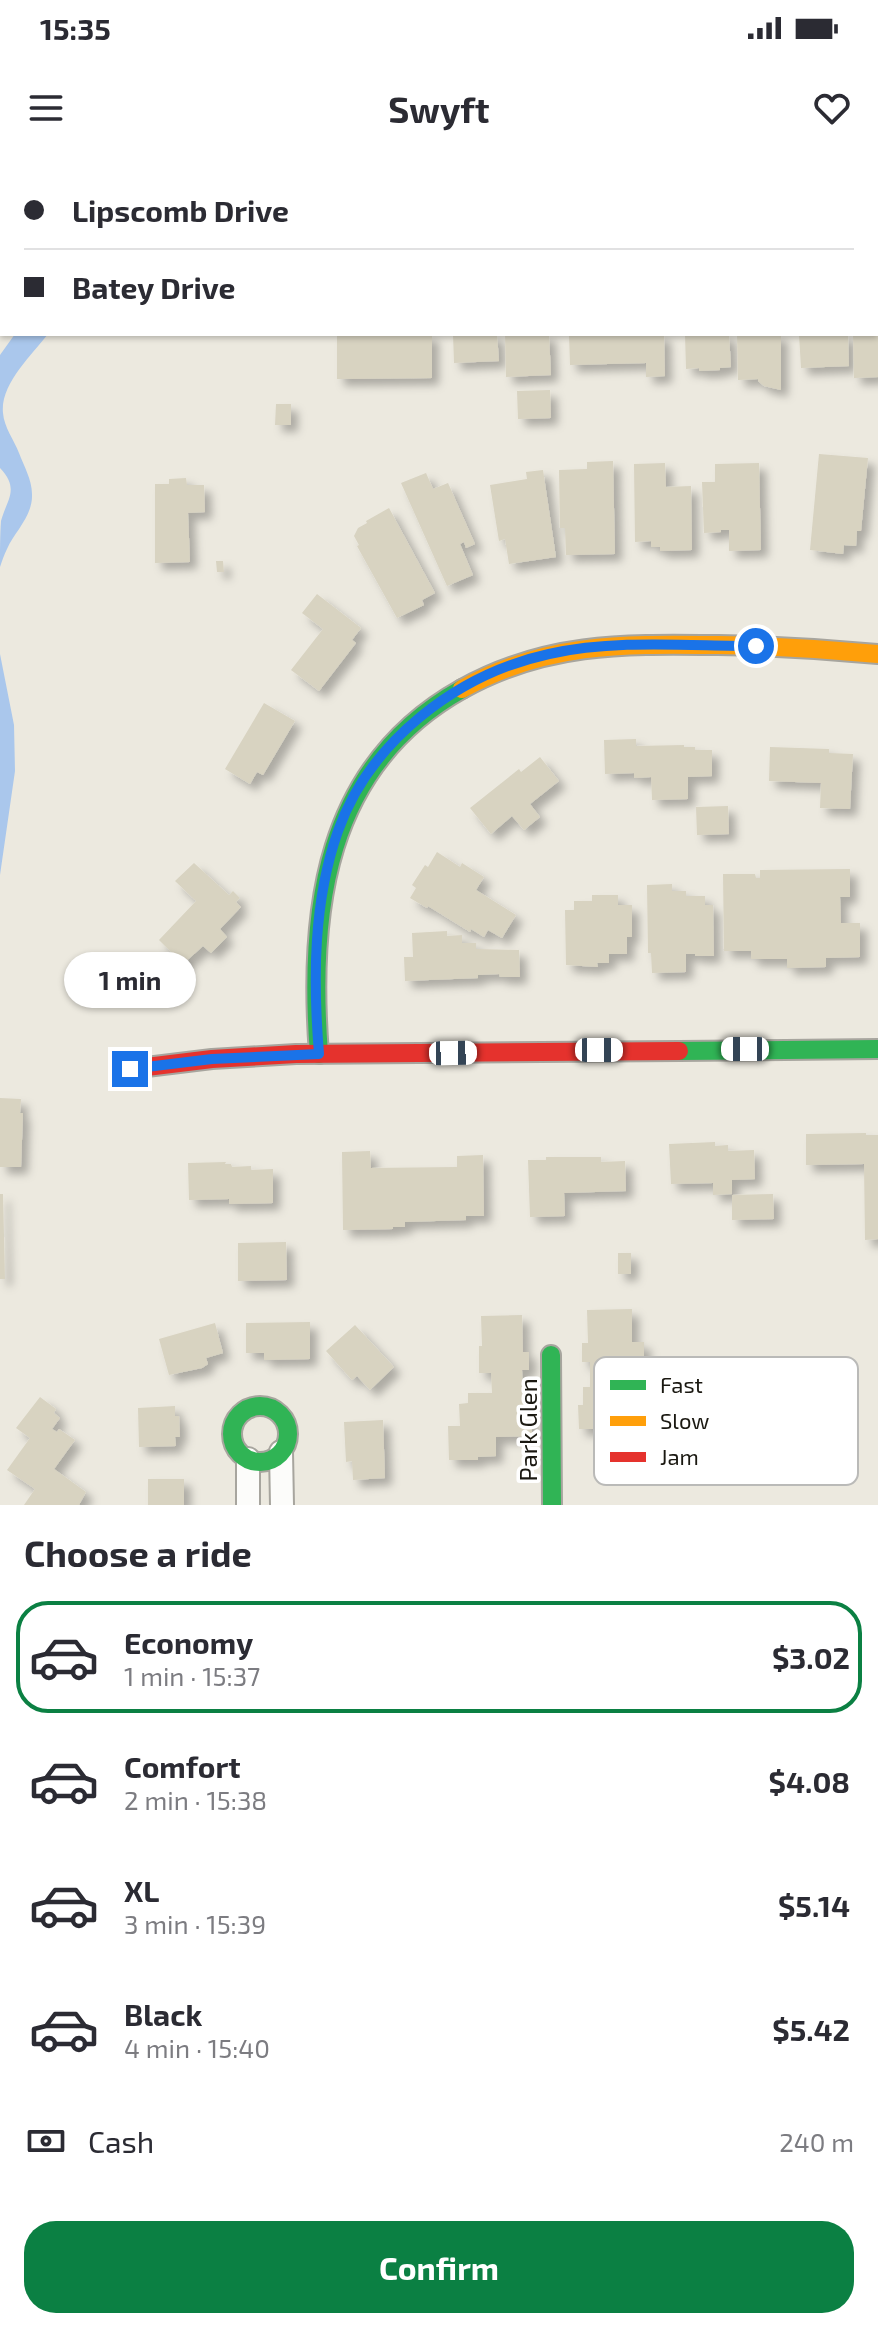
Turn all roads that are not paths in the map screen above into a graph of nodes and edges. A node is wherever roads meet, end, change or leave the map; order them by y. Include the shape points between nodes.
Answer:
1 (878, 654) edge
2 (878, 1049) edge
3 (319, 1054) junction
4 (130, 1069) dead end
5 (551, 1355) dead end
6 (281, 1452) junction
7 (248, 1459) junction
8 (248, 1505) edge
9 (282, 1505) edge
10 (552, 1505) edge

1 - 3 street via 756,646 610,646 524,661 444,698 378,761 339,829 325,878 316,954
2 - 3 street
3 - 4 street
5 - 10 street, Park Glen
6 - 7 street via 265,1461
6 - 7 street via 288,1439 284,1419 273,1409 257,1406 241,1414 234,1426 235,1447
6 - 9 street
7 - 8 street

